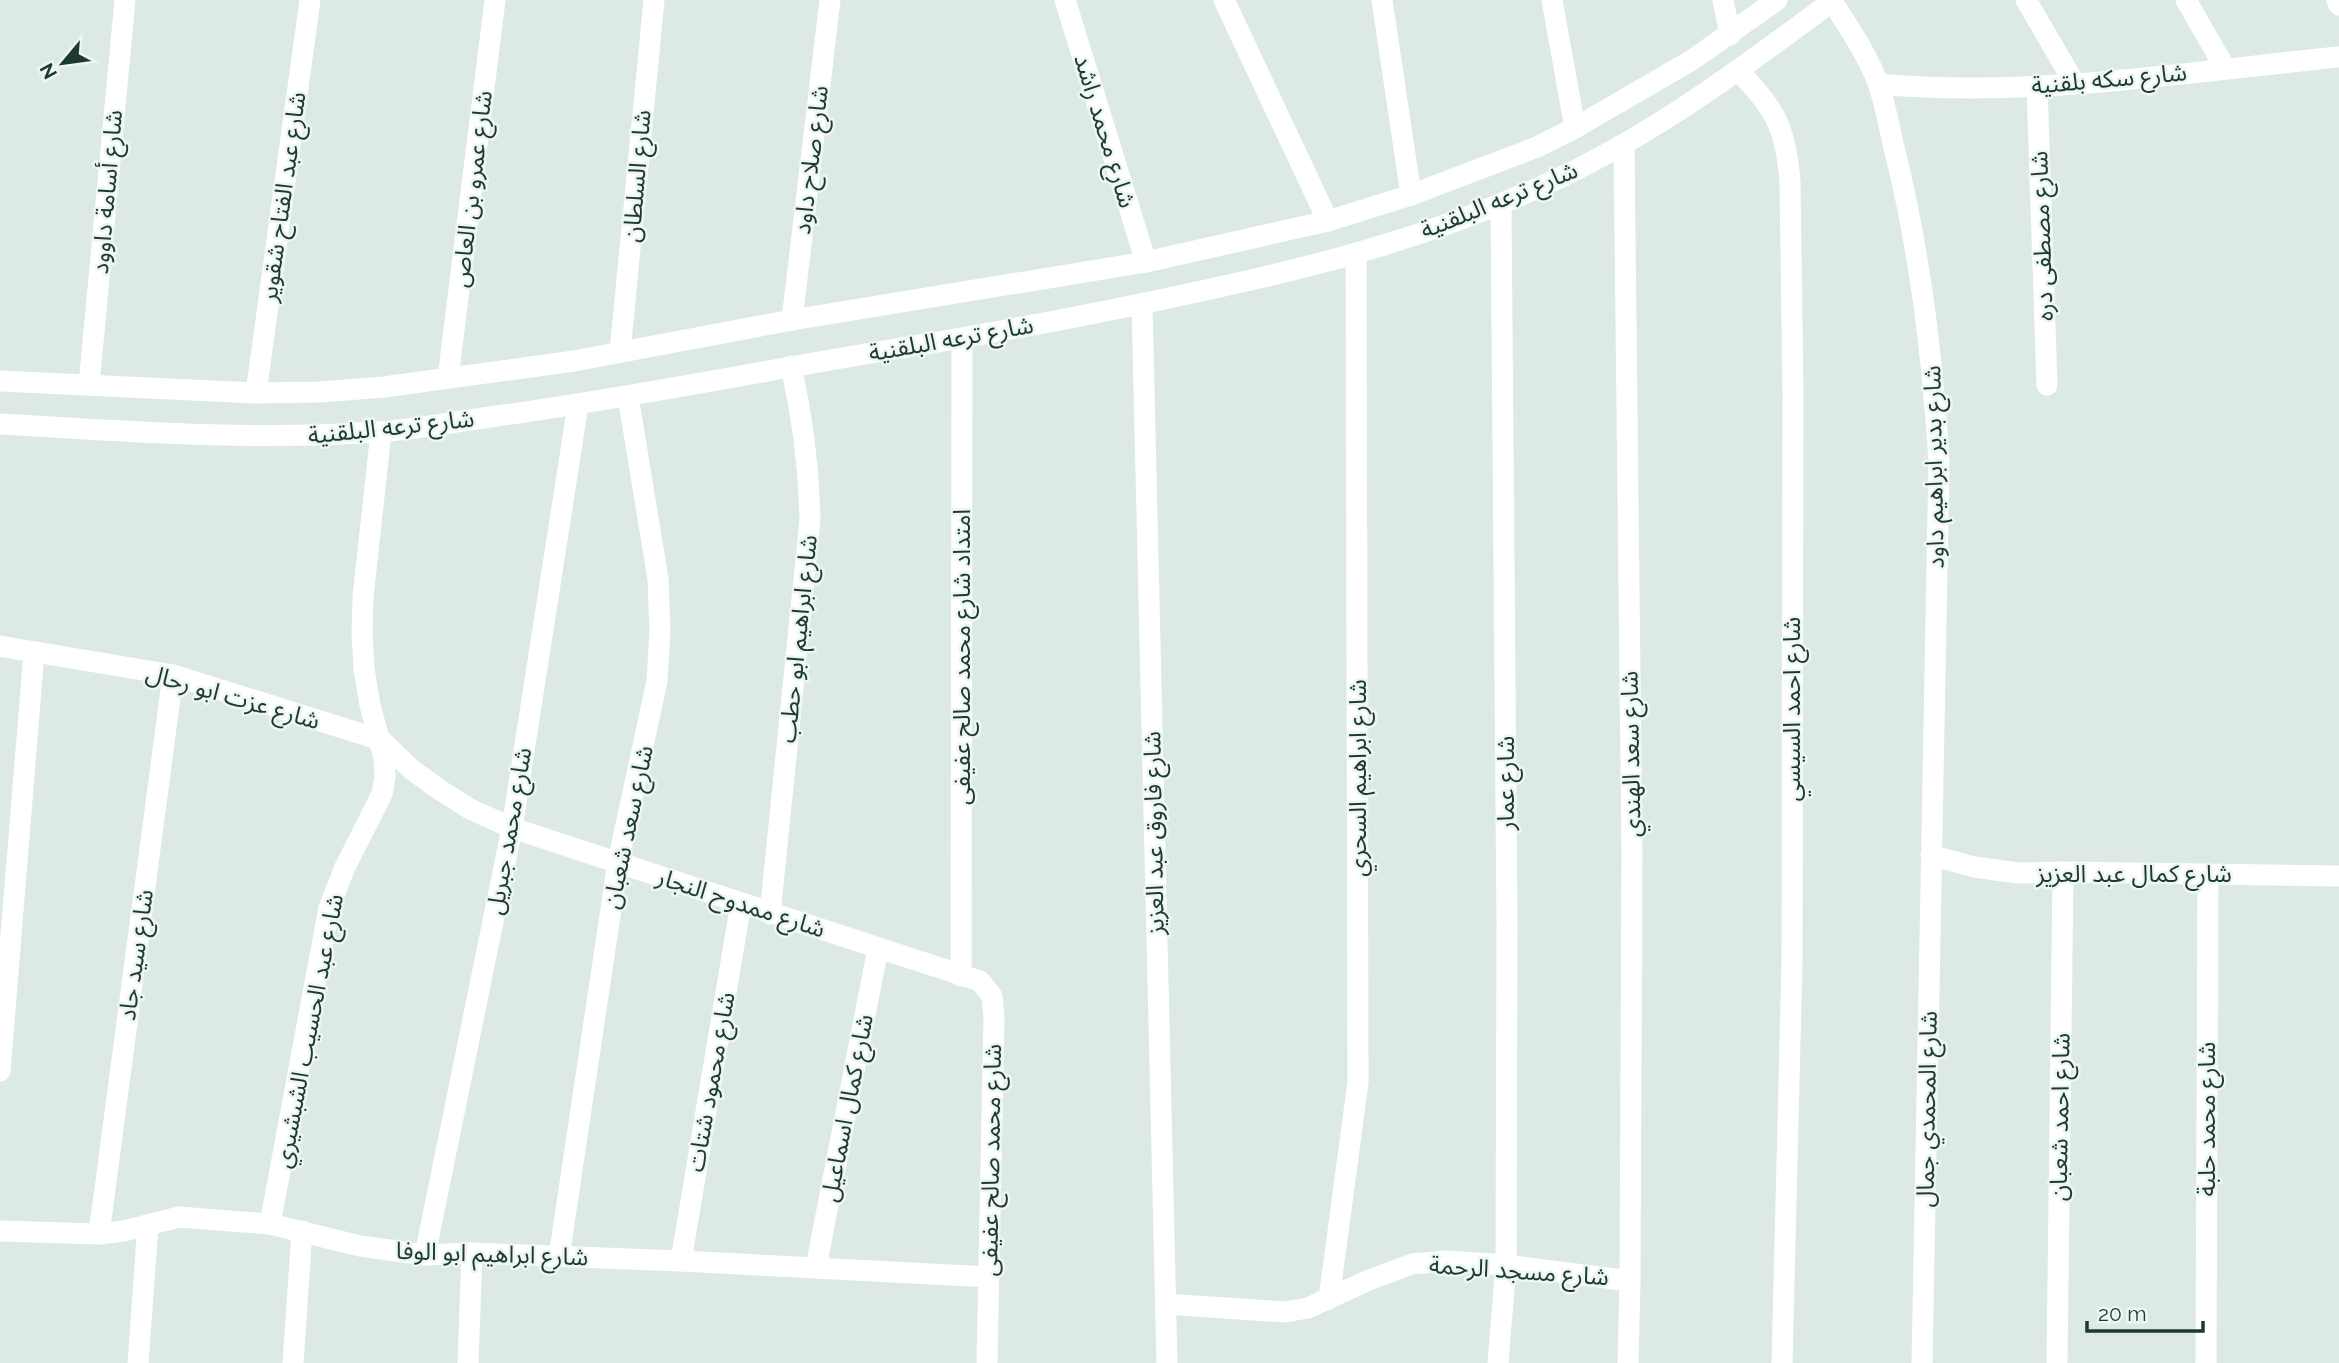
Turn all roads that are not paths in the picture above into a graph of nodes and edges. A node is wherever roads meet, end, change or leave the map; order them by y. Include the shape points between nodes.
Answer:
1 (125, 0) edge
2 (310, 0) edge
3 (495, 0) edge
4 (654, 0) edge
5 (830, 0) edge
6 (1065, 0) edge
7 (1224, 0) edge
8 (1382, 0) edge
9 (1552, 0) edge
10 (1723, 0) edge
11 (1777, 0) edge
12 (1832, 0) edge
13 (2026, 0) edge
14 (2186, 0) edge
15 (2337, 0) edge
16 (2339, 5) edge
17 (1730, 35) junction
18 (2339, 57) edge
19 (2225, 68) junction
20 (1738, 71) junction
21 (1878, 84) junction
22 (2075, 84) junction
23 (2037, 86) junction
24 (1575, 128) junction
25 (1624, 146) junction
26 (1412, 195) junction
27 (1501, 204) junction
28 (1328, 221) junction
29 (1356, 254) junction
30 (1146, 262) junction
31 (1142, 304) junction
32 (792, 320) junction
33 (962, 338) junction
34 (620, 352) junction
35 (791, 366) junction
36 (448, 378) junction
37 (0, 381) edge
38 (89, 384) junction
39 (2047, 385) dead end
40 (256, 393) junction
41 (628, 396) junction
42 (578, 405) junction
43 (0, 424) edge
44 (381, 432) junction
45 (0, 646) edge
46 (34, 652) junction
47 (173, 675) junction
48 (381, 740) junction
49 (512, 828) junction
50 (1931, 855) junction
51 (618, 862) junction
52 (2063, 872) junction
53 (2208, 874) junction
54 (2339, 876) edge
55 (741, 903) junction
56 (770, 914) junction
57 (877, 948) junction
58 (961, 976) junction
59 (0, 1071) edge
60 (270, 1224) junction
61 (148, 1225) junction
62 (0, 1231) edge
63 (302, 1231) junction
64 (99, 1234) junction
65 (472, 1253) junction
66 (425, 1255) junction
67 (559, 1257) junction
68 (681, 1261) junction
69 (1506, 1265) junction
70 (816, 1268) junction
71 (989, 1277) junction
72 (1630, 1281) junction
73 (1329, 1299) junction
74 (1165, 1304) junction
75 (138, 1363) edge
76 (293, 1363) edge
77 (468, 1363) edge
78 (987, 1363) edge
79 (1167, 1363) edge
80 (1499, 1363) edge
81 (1628, 1363) edge
82 (1782, 1363) edge
83 (1922, 1363) edge
84 (2057, 1363) edge
85 (2206, 1363) edge

1 - 38 street, شارع أسامة داوود
2 - 40 street, شارع عبد الفتاح شقوير
3 - 36 street, شارع عمرو بن العاص
4 - 34 street, شارع السلطان
5 - 32 street, شارع صلاح داود
6 - 30 street, شارع محمد راشد
7 - 28 street
8 - 26 street
9 - 24 street
10 - 17 street
11 - 17 street, شارع ترعه البلقنية
12 - 20 street, شارع ترعه البلقنية
12 - 21 street
13 - 22 street
14 - 19 street
15 - 16 street
17 - 24 street, شارع ترعه البلقنية
18 - 19 street, شارع سكه بلقنية
19 - 22 street, شارع سكه بلقنية
20 - 25 street, شارع ترعه البلقنية
20 - 82 street, شارع احمد السيسي via 1761,93 1778,120 1788,151 1790,182 1792,961
21 - 23 street, شارع سكه بلقنية via 1983,89
21 - 50 street, شارع بدير ابراهيم داود via 1920,270 1932,365 1938,461
22 - 23 street, شارع سكه بلقنية
23 - 39 street, شارع مصطفى دره
24 - 26 street, شارع ترعه البلقنية
25 - 27 street, شارع ترعه البلقنية
25 - 72 street, شارع سعد الهندي via 1632,852
26 - 28 street, شارع ترعه البلقنية
27 - 29 street, شارع ترعه البلقنية
27 - 69 street, شارع عمار
28 - 30 street, شارع ترعه البلقنية
29 - 31 street, شارع ترعه البلقنية
29 - 73 street, شارع ابراهيم السحري via 1359,1061
30 - 32 street, شارع ترعه البلقنية
31 - 33 street, شارع ترعه البلقنية
31 - 74 street, شارع فاروق عبد العزيز
32 - 34 street, شارع ترعه البلقنية
33 - 35 street, شارع ترعه البلقنية
33 - 58 street, امتداد شارع محمد صالح عفيفى
34 - 36 street, شارع ترعه البلقنية
35 - 41 street, شارع ترعه البلقنية
35 - 56 street, شارع ابراهيم ابو حطب via 808,455 810,520
36 - 40 street, شارع ترعه البلقنية via 320,392
37 - 38 street, شارع ترعه البلقنية
38 - 40 street, شارع ترعه البلقنية
41 - 42 street, شارع ترعه البلقنية
41 - 51 street, شارع سعد شعبان via 658,579 660,630 657,681
42 - 44 street, شارع ترعه البلقنية
42 - 49 street, شارع محمد جبريل
43 - 44 street, شارع ترعه البلقنية via 212,436
44 - 48 street, شارع عبد الحسيب الشبشيري via 362,633 368,693
45 - 46 street, شارع عزت ابو رحال
46 - 47 street, شارع عزت ابو رحال
46 - 59 street
47 - 48 street, شارع عزت ابو رحال
47 - 64 street, شارع سيد جاد
48 - 49 street, شارع ممدوح النجار via 440,790
48 - 60 street, شارع عبد الحسيب الشبشيري via 382,794 329,908
49 - 51 street, شارع ممدوح النجار
49 - 66 street, شارع محمد جبريل
50 - 52 street, شارع كمال عبد العزيز via 2018,873
50 - 83 street, شارع المحمدي جمال
51 - 55 street, شارع ممدوح النجار
51 - 67 street, شارع سعد شعبان
52 - 53 street, شارع كمال عبد العزيز
52 - 84 street, شارع احمد شعبان
53 - 54 street, شارع كمال عبد العزيز
53 - 85 street, شارع محمد حلبة
55 - 56 street, شارع ممدوح النجار
55 - 68 street, شارع محمود شتات
56 - 57 street, شارع ممدوح النجار
57 - 58 street, شارع ممدوح النجار
57 - 70 street, شارع كمال اسماعيل
58 - 71 street, شارع محمد صالح عفيفى via 980,981 994,1006
60 - 61 street, شارع ابراهيم ابو الوفا via 179,1217
60 - 63 street, شارع ابراهيم ابو الوفا
61 - 64 street, شارع ابراهيم ابو الوفا
61 - 75 street
62 - 64 street, شارع ابراهيم ابو الوفا
63 - 66 street, شارع ابراهيم ابو الوفا via 360,1246
63 - 76 street
65 - 66 street, شارع ابراهيم ابو الوفا
65 - 67 street, شارع ابراهيم ابو الوفا
65 - 77 street
67 - 68 street, شارع ابراهيم ابو الوفا
68 - 70 street, شارع ابراهيم ابو الوفا
69 - 72 street, شارع مسجد الرحمة
69 - 73 street, شارع مسجد الرحمة via 1412,1264
69 - 80 street, شارع عمار
70 - 71 street, شارع ابراهيم ابو الوفا
71 - 78 street, شارع محمد صالح عفيفى
72 - 81 street, شارع سعد الهندي
73 - 74 street, شارع مسجد الرحمة via 1285,1312
74 - 79 street, شارع فاروق عبد العزيز

